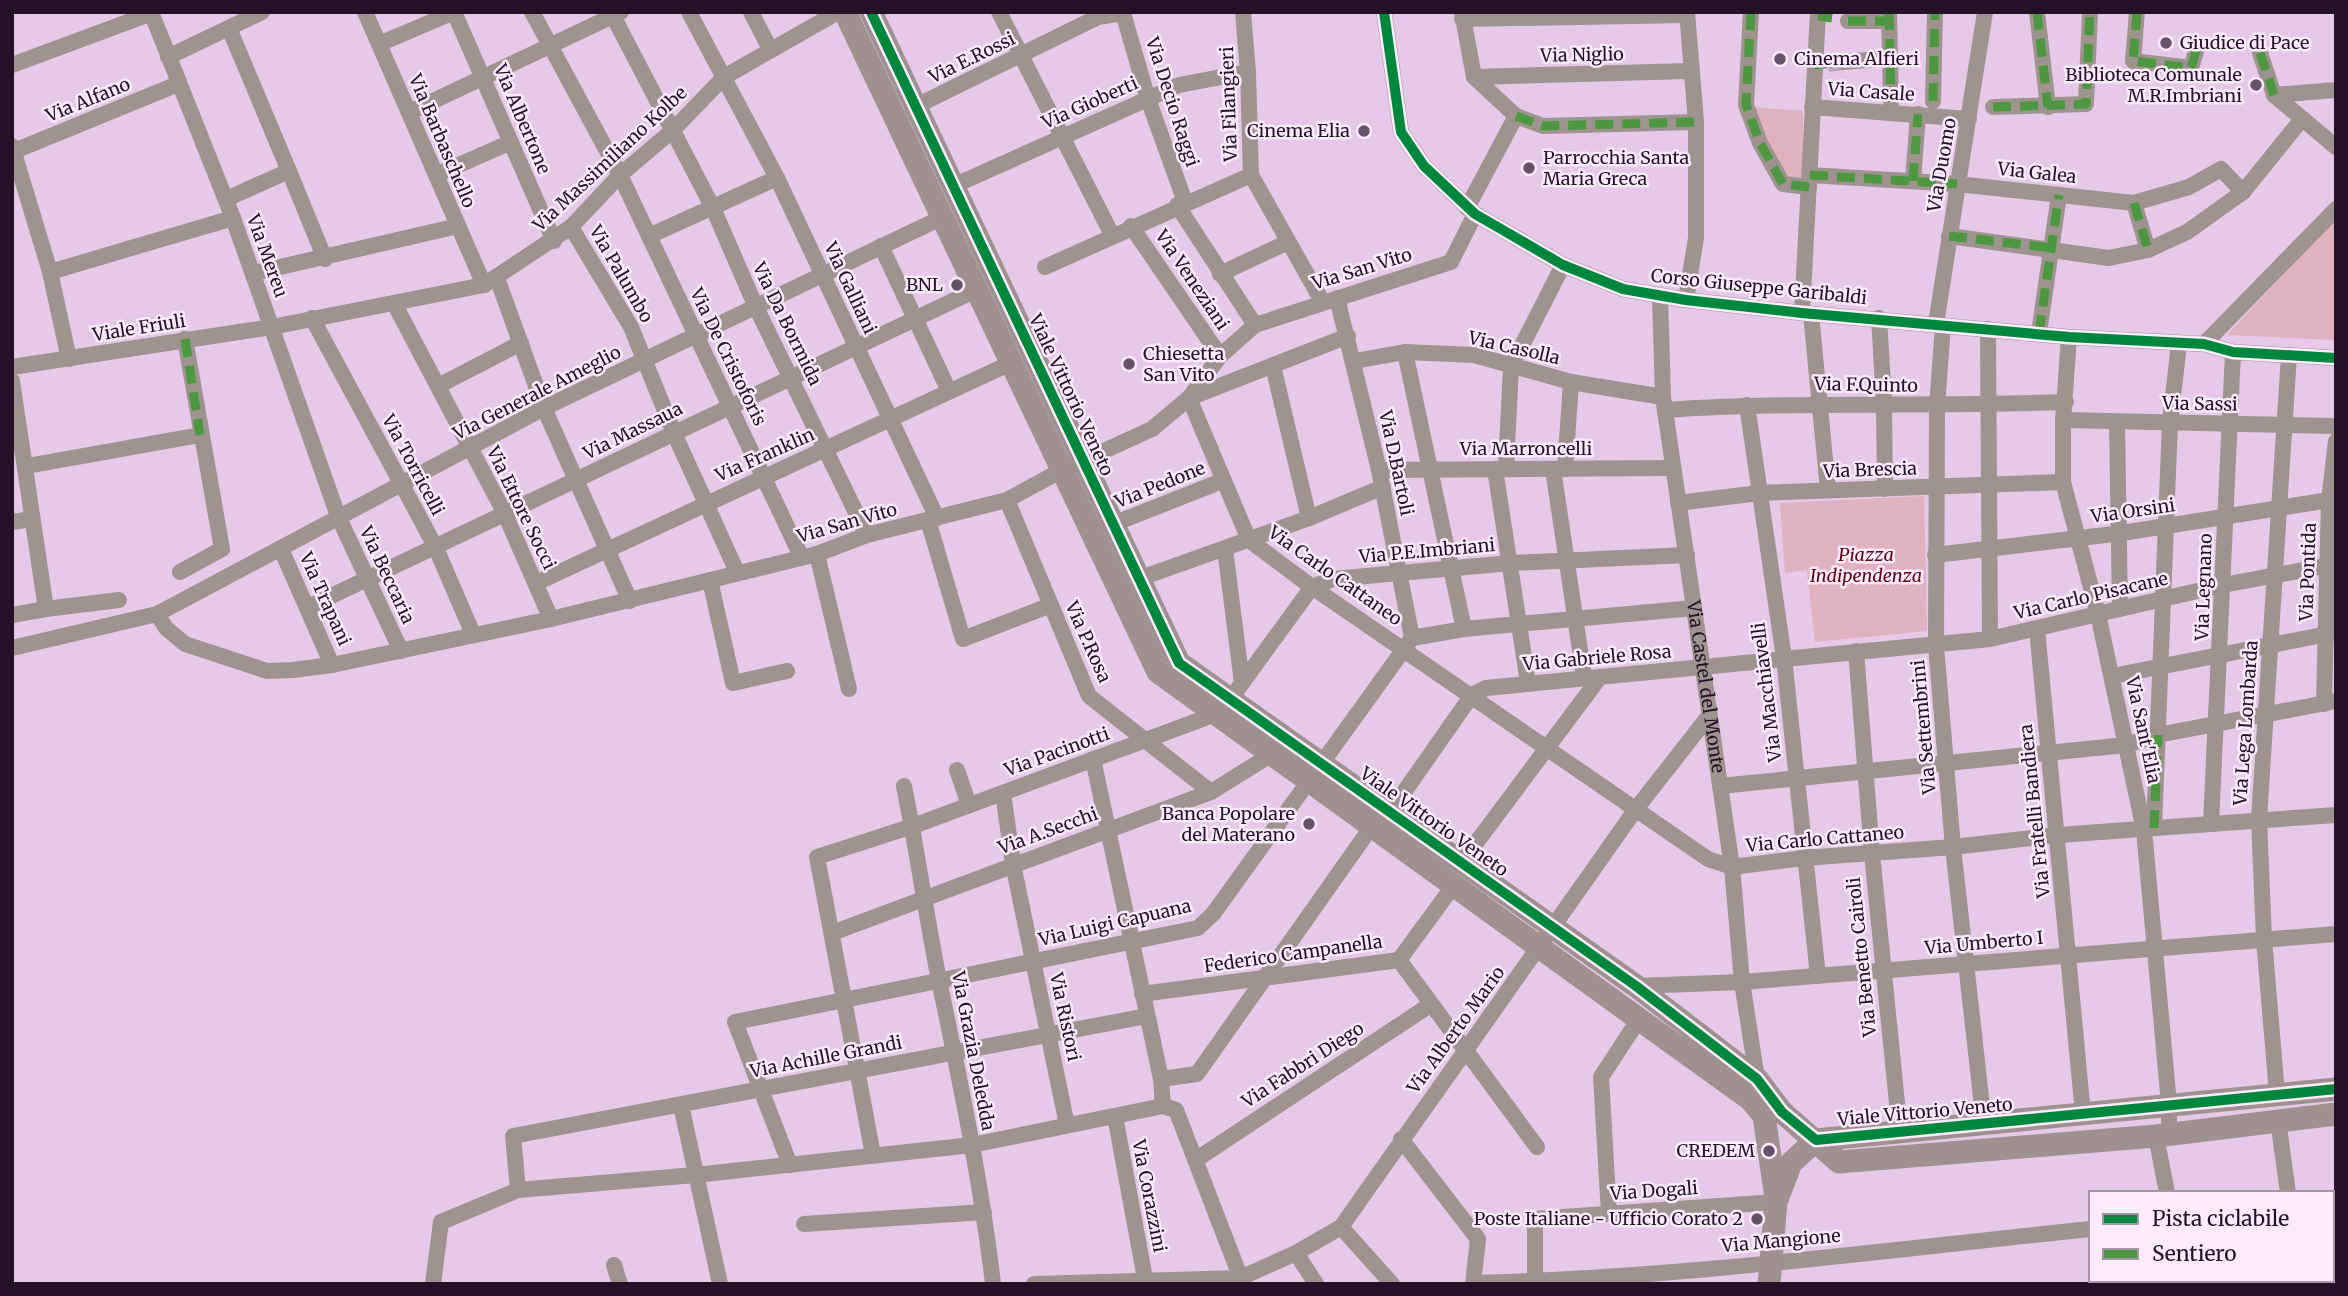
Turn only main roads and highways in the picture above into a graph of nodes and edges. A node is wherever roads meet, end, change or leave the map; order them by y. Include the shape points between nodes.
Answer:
1 (845, 12) edge
2 (871, 12) edge
3 (1072, 465) junction
4 (1229, 699) junction
5 (1316, 773) junction
6 (2336, 1089) edge
7 (1764, 1102) junction
8 (2336, 1114) edge
9 (1816, 1140) junction
10 (1776, 1202) junction
11 (1770, 1273) edge

1 - 3 main road, Viale Vittorio Veneto via 1011,363
2 - 3 main road, Viale Vittorio Veneto via 953,186
3 - 4 main road, Viale Vittorio Veneto via 1113,524 1179,663
3 - 4 main road, Viale Vittorio Veneto via 1158,672
4 - 5 main road, Viale Vittorio Veneto
4 - 5 main road, Viale Vittorio Veneto via 1272,754
5 - 7 main road, Viale Vittorio Veneto via 1372,827 1639,1019
5 - 7 main road, Viale Vittorio Veneto via 1390,812 1636,986
6 - 9 main road, Viale Vittorio Veneto
7 - 9 main road, Viale Vittorio Veneto
7 - 10 main road, Via Castel del Monte
8 - 9 main road, Viale Vittorio Veneto via 2162,1136 1839,1162
9 - 10 main road, Via Castel del Monte via 1791,1163
10 - 11 main road, Via Castel del Monte

